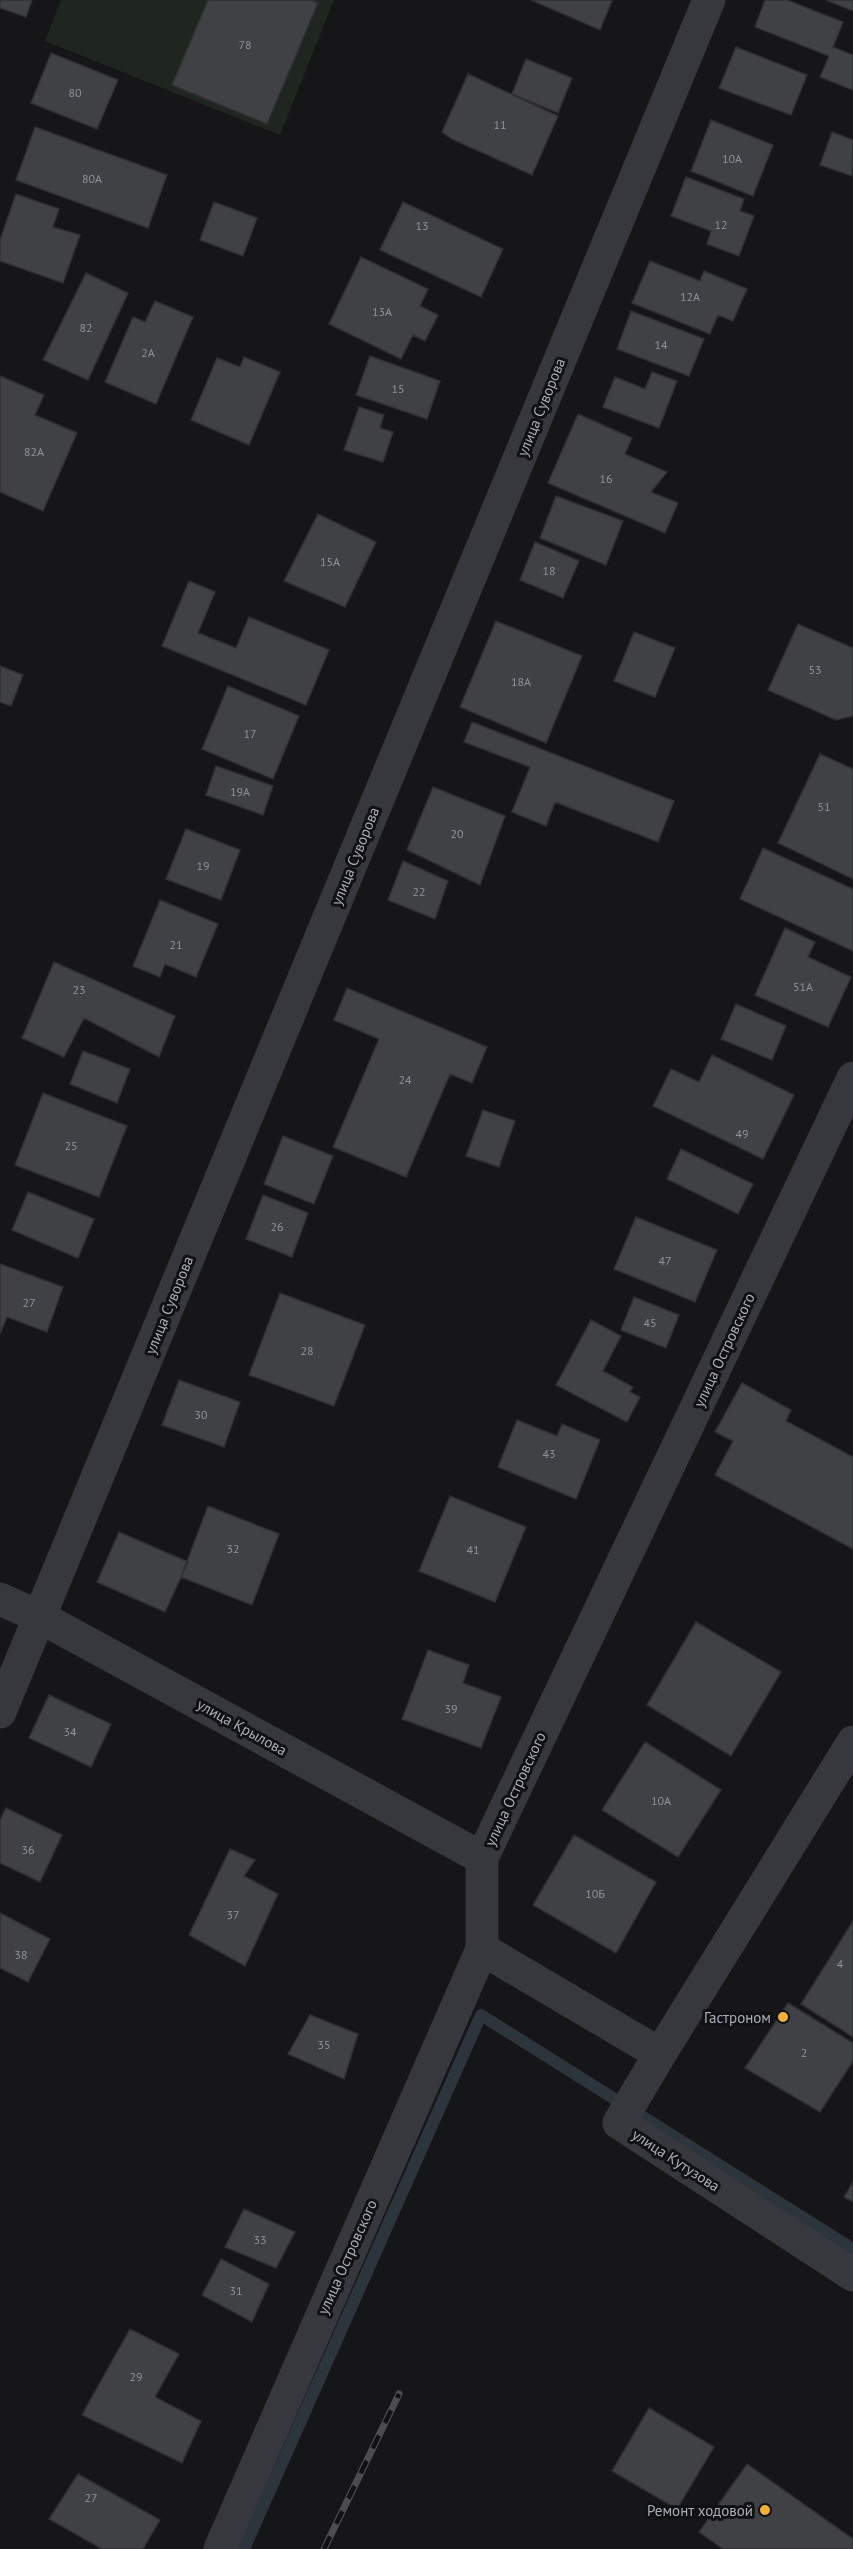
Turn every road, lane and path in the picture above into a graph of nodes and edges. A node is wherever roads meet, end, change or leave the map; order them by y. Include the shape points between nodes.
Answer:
1 (709, 0) edge
2 (853, 1078) edge
3 (0, 1599) edge
4 (40, 1617) junction
5 (0, 1712) edge
6 (853, 1742) edge
7 (482, 1858) junction
8 (482, 1949) junction
9 (660, 2054) junction
10 (853, 2275) edge
11 (220, 2549) edge

1 - 4 street, улица Суворова
2 - 7 street, улица Островского
3 - 4 street, улица Крылова
4 - 5 street, улица Суворова
4 - 7 street, улица Крылова
6 - 9 street
7 - 8 street, улица Островского
8 - 9 street
8 - 11 street, улица Островского
9 - 10 street, улица Кутузова via 619,2123

